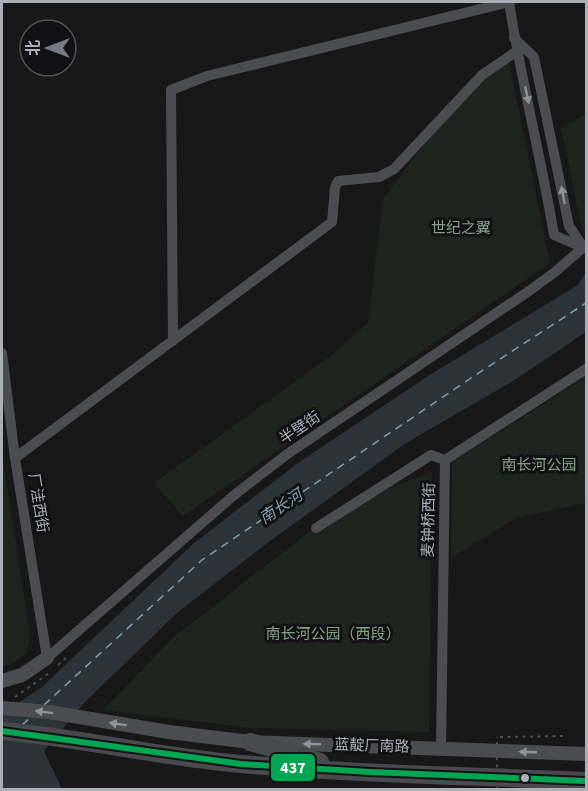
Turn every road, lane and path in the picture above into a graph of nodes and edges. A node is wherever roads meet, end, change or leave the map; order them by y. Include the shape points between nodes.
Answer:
1 (509, 2) edge
2 (514, 38) junction
3 (517, 51) junction
4 (586, 248) edge
5 (173, 341) junction
6 (2, 353) edge
7 (586, 369) edge
8 (15, 458) junction
9 (445, 460) junction
10 (316, 528) dead end
11 (74, 650) dead end
12 (47, 658) junction
13 (2, 681) edge
14 (6, 704) edge
15 (2, 731) edge
16 (566, 736) dead end
17 (488, 737) dead end
18 (497, 737) junction
19 (250, 742) junction
20 (441, 749) junction
21 (586, 754) edge
22 (351, 771) junction
23 (586, 781) edge
24 (497, 789) edge

1 - 2 street
1 - 5 street via 207,76 171,90
2 - 3 street
4 -> 2 street via 569,226 534,57
3 -> 4 street via 554,235
3 - 5 street via 482,75 394,169 379,177 338,181 332,222
4 - 12 street, 半壁街 via 529,291 286,454
5 - 8 street
6 - 8 street, 厂洼西街
7 - 9 street
8 - 12 street, 厂洼西街
9 - 10 street via 431,455
9 - 20 street, 麦钟桥西街
11 - 14 path via 49,674
12 - 13 street via 22,675
19 -> 14 street, 蓝靛厂南路
15 - 22 highway, 蓝靛厂南路 via 240,764
16 - 18 path
17 - 18 path
18 - 24 path, bridge
20 -> 19 street, 蓝靛厂南路
19 - 22 highway
21 -> 20 street, 蓝靛厂南路
22 - 23 highway, 蓝靛厂南路

